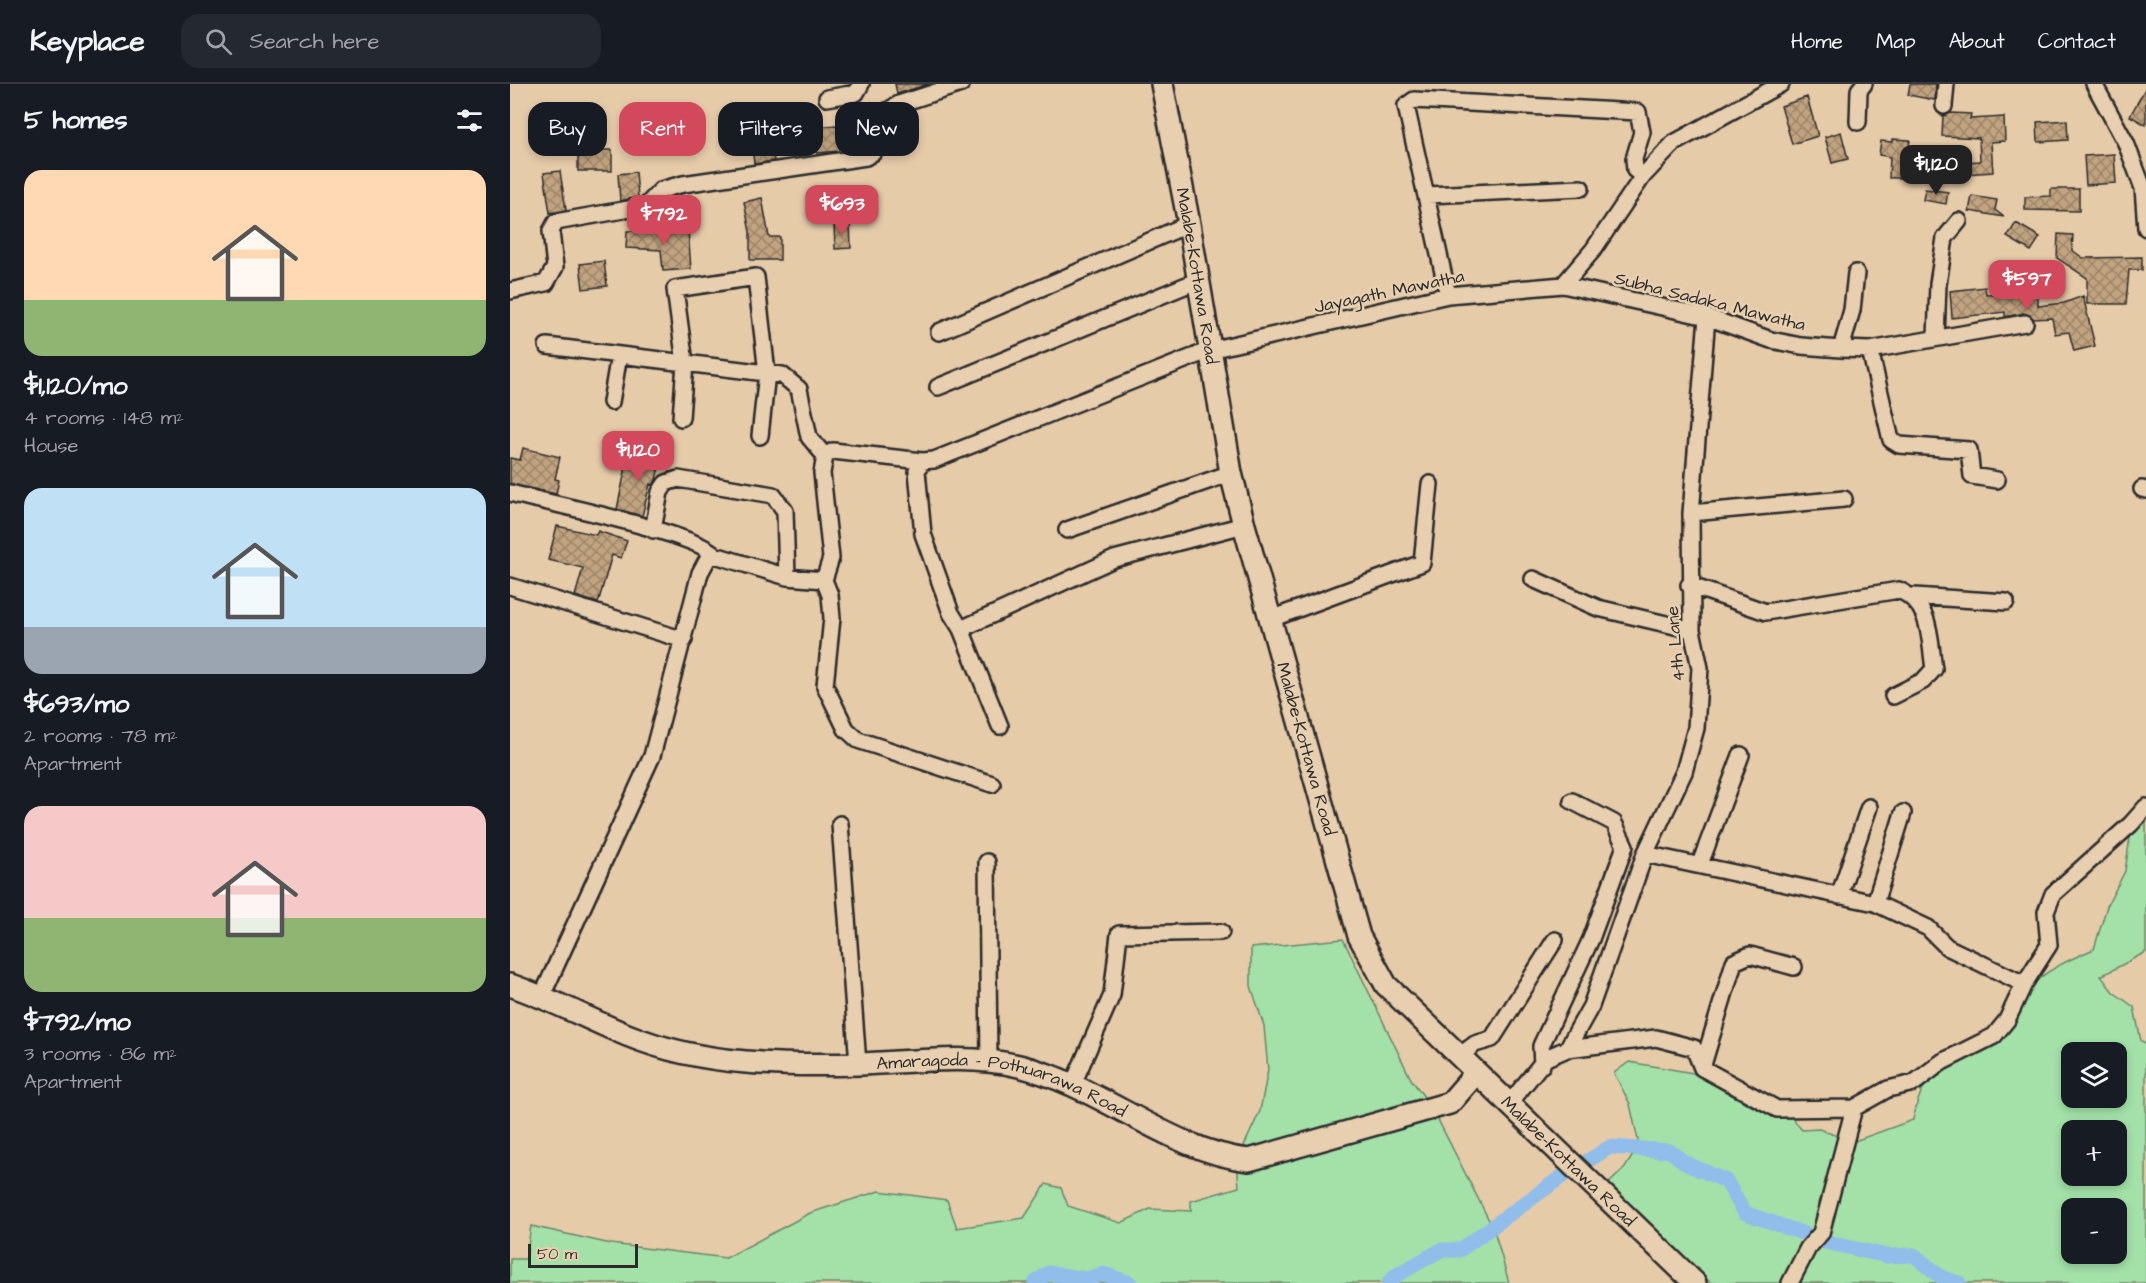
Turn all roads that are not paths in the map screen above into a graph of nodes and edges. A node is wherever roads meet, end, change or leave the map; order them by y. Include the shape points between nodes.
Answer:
1 (861, 84) edge
2 (961, 84) edge
3 (1162, 84) edge
4 (1781, 84) edge
5 (1864, 84) edge
6 (1946, 84) edge
7 (2094, 84) edge
8 (827, 98) dead end
9 (1944, 106) dead end
10 (1858, 122) dead end
11 (1643, 176) junction
12 (1581, 188) dead end
13 (1427, 195) junction
14 (1959, 221) dead end
15 (1190, 224) junction
16 (2146, 228) edge
17 (1856, 273) dead end
18 (1199, 280) junction
19 (1563, 285) junction
20 (510, 291) edge
21 (1448, 295) junction
22 (1707, 317) junction
23 (2025, 323) dead end
24 (939, 332) dead end
25 (1936, 339) junction
26 (547, 346) dead end
27 (1841, 349) junction
28 (1210, 350) junction
29 (1870, 350) junction
30 (619, 355) junction
31 (685, 363) junction
32 (767, 374) junction
33 (938, 387) dead end
34 (611, 402) dead end
35 (681, 418) dead end
36 (760, 436) dead end
37 (825, 456) junction
38 (922, 461) junction
39 (1231, 473) junction
40 (1996, 480) dead end
41 (1430, 484) dead end
42 (510, 493) edge
43 (1844, 499) dead end
44 (1691, 513) junction
45 (1244, 525) junction
46 (653, 530) junction
47 (1067, 530) dead end
48 (715, 555) junction
49 (787, 578) junction
50 (1533, 579) dead end
51 (824, 580) junction
52 (1689, 585) junction
53 (510, 586) edge
54 (1914, 596) junction
55 (2006, 602) dead end
56 (1268, 620) junction
57 (961, 629) junction
58 (1692, 630) junction
59 (684, 640) junction
60 (1893, 696) dead end
61 (1000, 726) dead end
62 (1741, 755) dead end
63 (992, 784) dead end
64 (1572, 801) dead end
65 (1869, 807) dead end
66 (2146, 807) edge
67 (1903, 813) dead end
68 (840, 824) dead end
69 (1645, 854) junction
70 (987, 862) dead end
71 (1700, 864) junction
72 (1839, 896) junction
73 (1875, 903) junction
74 (1221, 932) dead end
75 (1555, 940) dead end
76 (1794, 967) dead end
77 (2024, 984) junction
78 (510, 985) edge
79 (542, 996) junction
80 (1567, 1049) junction
81 (1458, 1057) junction
82 (989, 1063) junction
83 (858, 1064) junction
84 (1542, 1065) junction
85 (1702, 1068) junction
86 (1475, 1074) junction
87 (1073, 1084) junction
88 (1509, 1104) junction
89 (1854, 1108) junction
90 (1695, 1283) edge
91 (1790, 1283) edge

1 - 8 street via 856,93
2 - 20 street via 899,104 882,114 874,152 866,157 683,184 661,190 646,206 556,222 551,231 555,267 546,283
3 - 15 main road, Malabe-Kottawa Road
4 - 11 street via 1674,143
5 - 10 street via 1859,90
6 - 9 street
7 - 16 street via 2126,143 2143,188
11 - 13 street via 1635,170 1634,159 1642,132 1638,112 1414,100 1406,106
11 - 19 street via 1593,250
12 - 13 street
13 - 21 street
14 - 25 street via 1945,238
15 - 18 main road, Malabe-Kottawa Road
15 - 24 street
17 - 27 street via 1852,310
18 - 28 main road, Malabe-Kottawa Road
18 - 33 street
19 - 21 street, Jayagath Mawatha
19 - 22 street, Subha Sadaka Mawatha
21 - 28 street, Jayagath Mawatha
22 - 27 street, Subha Sadaka Mawatha via 1771,340
22 - 44 street, 4th Lane
23 - 25 street, Subha Sadaka Mawatha
25 - 29 street, Subha Sadaka Mawatha
26 - 30 street
27 - 29 street, Subha Sadaka Mawatha
28 - 38 street, Jayagath Mawatha via 934,460
28 - 39 main road, Malabe-Kottawa Road
29 - 40 street via 1891,440 1899,445 1969,450 1972,476
30 - 31 street
30 - 34 street
31 - 32 street
31 - 32 street via 675,289 756,277
31 - 35 street
32 - 36 street
32 - 37 street via 782,375 799,389 809,437
37 - 38 street via 833,451
37 - 51 street via 822,473 831,558
38 - 57 street via 917,471 923,534 951,613
39 - 45 main road, Malabe-Kottawa Road
39 - 47 street
41 - 56 street via 1422,563
42 - 46 street
43 - 44 street
44 - 52 street, 4th Lane
45 - 56 main road, Malabe-Kottawa Road
45 - 57 street via 1114,559
46 - 48 street via 707,547
46 - 49 street via 660,492 666,483 678,479 773,495 785,511
48 - 49 street
48 - 59 street via 708,558 700,573
49 - 51 street
50 - 58 street via 1598,608
51 - 63 street via 832,618 825,686 846,729 858,741
52 - 54 street via 1767,612 1899,590
52 - 58 street, 4th Lane
53 - 59 street
54 - 55 street
54 - 60 street via 1924,610 1934,669 1923,681
56 - 81 main road, Malabe-Kottawa Road via 1359,936 1386,985
57 - 61 street
58 - 69 street, 4th Lane via 1700,668 1696,728 1684,772
59 - 79 street via 652,756
62 - 71 street
64 - 84 street via 1614,822 1624,846 1592,939 1541,1046
65 - 72 street
66 - 77 street via 2053,894 2046,912 2049,945
67 - 73 street
68 - 83 street
69 - 71 street
69 - 80 street, 4th Lane via 1591,1006
70 - 82 street
71 - 72 street
72 - 73 street
73 - 77 street via 1928,928 1947,947
74 - 87 street via 1119,934 1112,995
75 - 81 street via 1492,1039 1475,1044
76 - 85 street via 1750,955 1734,962
77 - 89 street via 2007,1020 1994,1036 1942,1062 1914,1083 1888,1089
78 - 79 main road, Amaragoda - Pothuarawa Road
79 - 83 main road, Amaragoda - Pothuarawa Road via 629,1036 685,1053 746,1062
80 - 84 street via 1546,1058
80 - 85 street via 1656,1038 1694,1048
81 - 86 main road, Malabe-Kottawa Road
82 - 83 main road, Amaragoda - Pothuarawa Road via 919,1060
82 - 87 main road, Amaragoda - Pothuarawa Road via 1018,1066
84 - 88 street
85 - 89 street via 1777,1109
86 - 87 main road, Amaragoda - Pothuarawa Road via 1450,1103 1249,1160 1229,1158 1195,1146
86 - 88 main road, Malabe-Kottawa Road
88 - 90 main road, Malabe-Kottawa Road
89 - 91 street via 1821,1233 1808,1248

